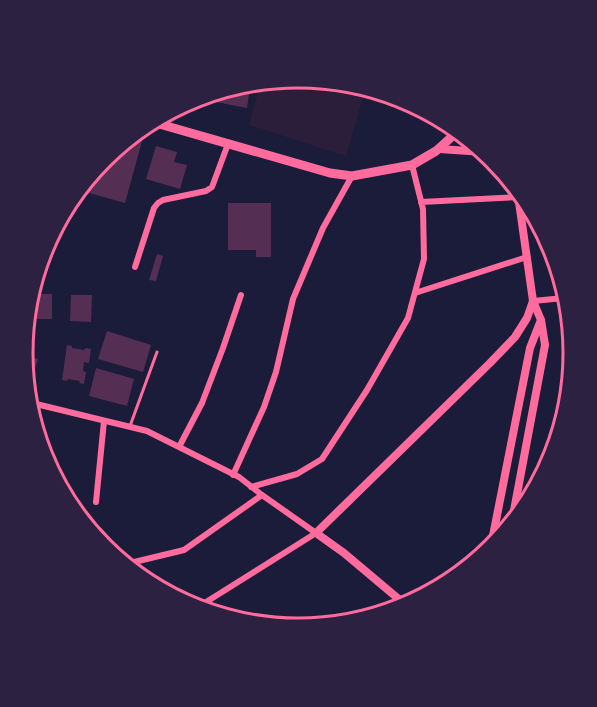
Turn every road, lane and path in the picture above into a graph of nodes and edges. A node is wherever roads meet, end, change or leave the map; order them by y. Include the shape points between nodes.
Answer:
1 (164, 125) edge
2 (452, 137) edge
3 (228, 144) junction
4 (438, 149) junction
5 (470, 151) edge
6 (412, 165) junction
7 (352, 176) junction
8 (512, 196) edge
9 (421, 202) junction
10 (520, 207) edge
11 (527, 257) junction
12 (135, 267) dead end
13 (415, 293) junction
14 (241, 295) dead end
15 (558, 299) edge
16 (533, 301) junction
17 (541, 320) junction
18 (158, 352) dead end
19 (38, 405) edge
20 (104, 421) junction
21 (130, 426) junction
22 (179, 447) junction
23 (233, 475) junction
24 (251, 487) junction
25 (262, 495) junction
26 (96, 502) dead end
27 (515, 507) edge
28 (316, 533) junction
29 (493, 534) edge
30 (134, 562) edge
31 (399, 599) edge
32 (206, 602) edge

1 - 3 main road
2 - 4 main road
3 - 7 main road
3 - 12 street via 212,187 163,200 154,208
4 - 5 street
4 - 6 main road
6 - 7 main road
6 - 9 street
7 - 23 street via 323,228 293,299 276,372
8 - 9 street
9 - 13 street via 424,259
10 - 11 street
11 - 13 street
11 - 16 street
13 - 24 street via 408,318 322,459 297,474
14 - 22 street via 202,403
15 - 16 street
16 - 17 street
16 - 28 street via 527,318 503,350
17 - 27 street via 545,345
17 - 29 street via 530,348
18 - 21 lane
19 - 20 street
20 - 21 street
20 - 26 street
21 - 22 street via 147,430
22 - 23 street
23 - 24 street
24 - 25 street
25 - 28 street
25 - 30 street via 184,550
28 - 31 street
28 - 32 street

